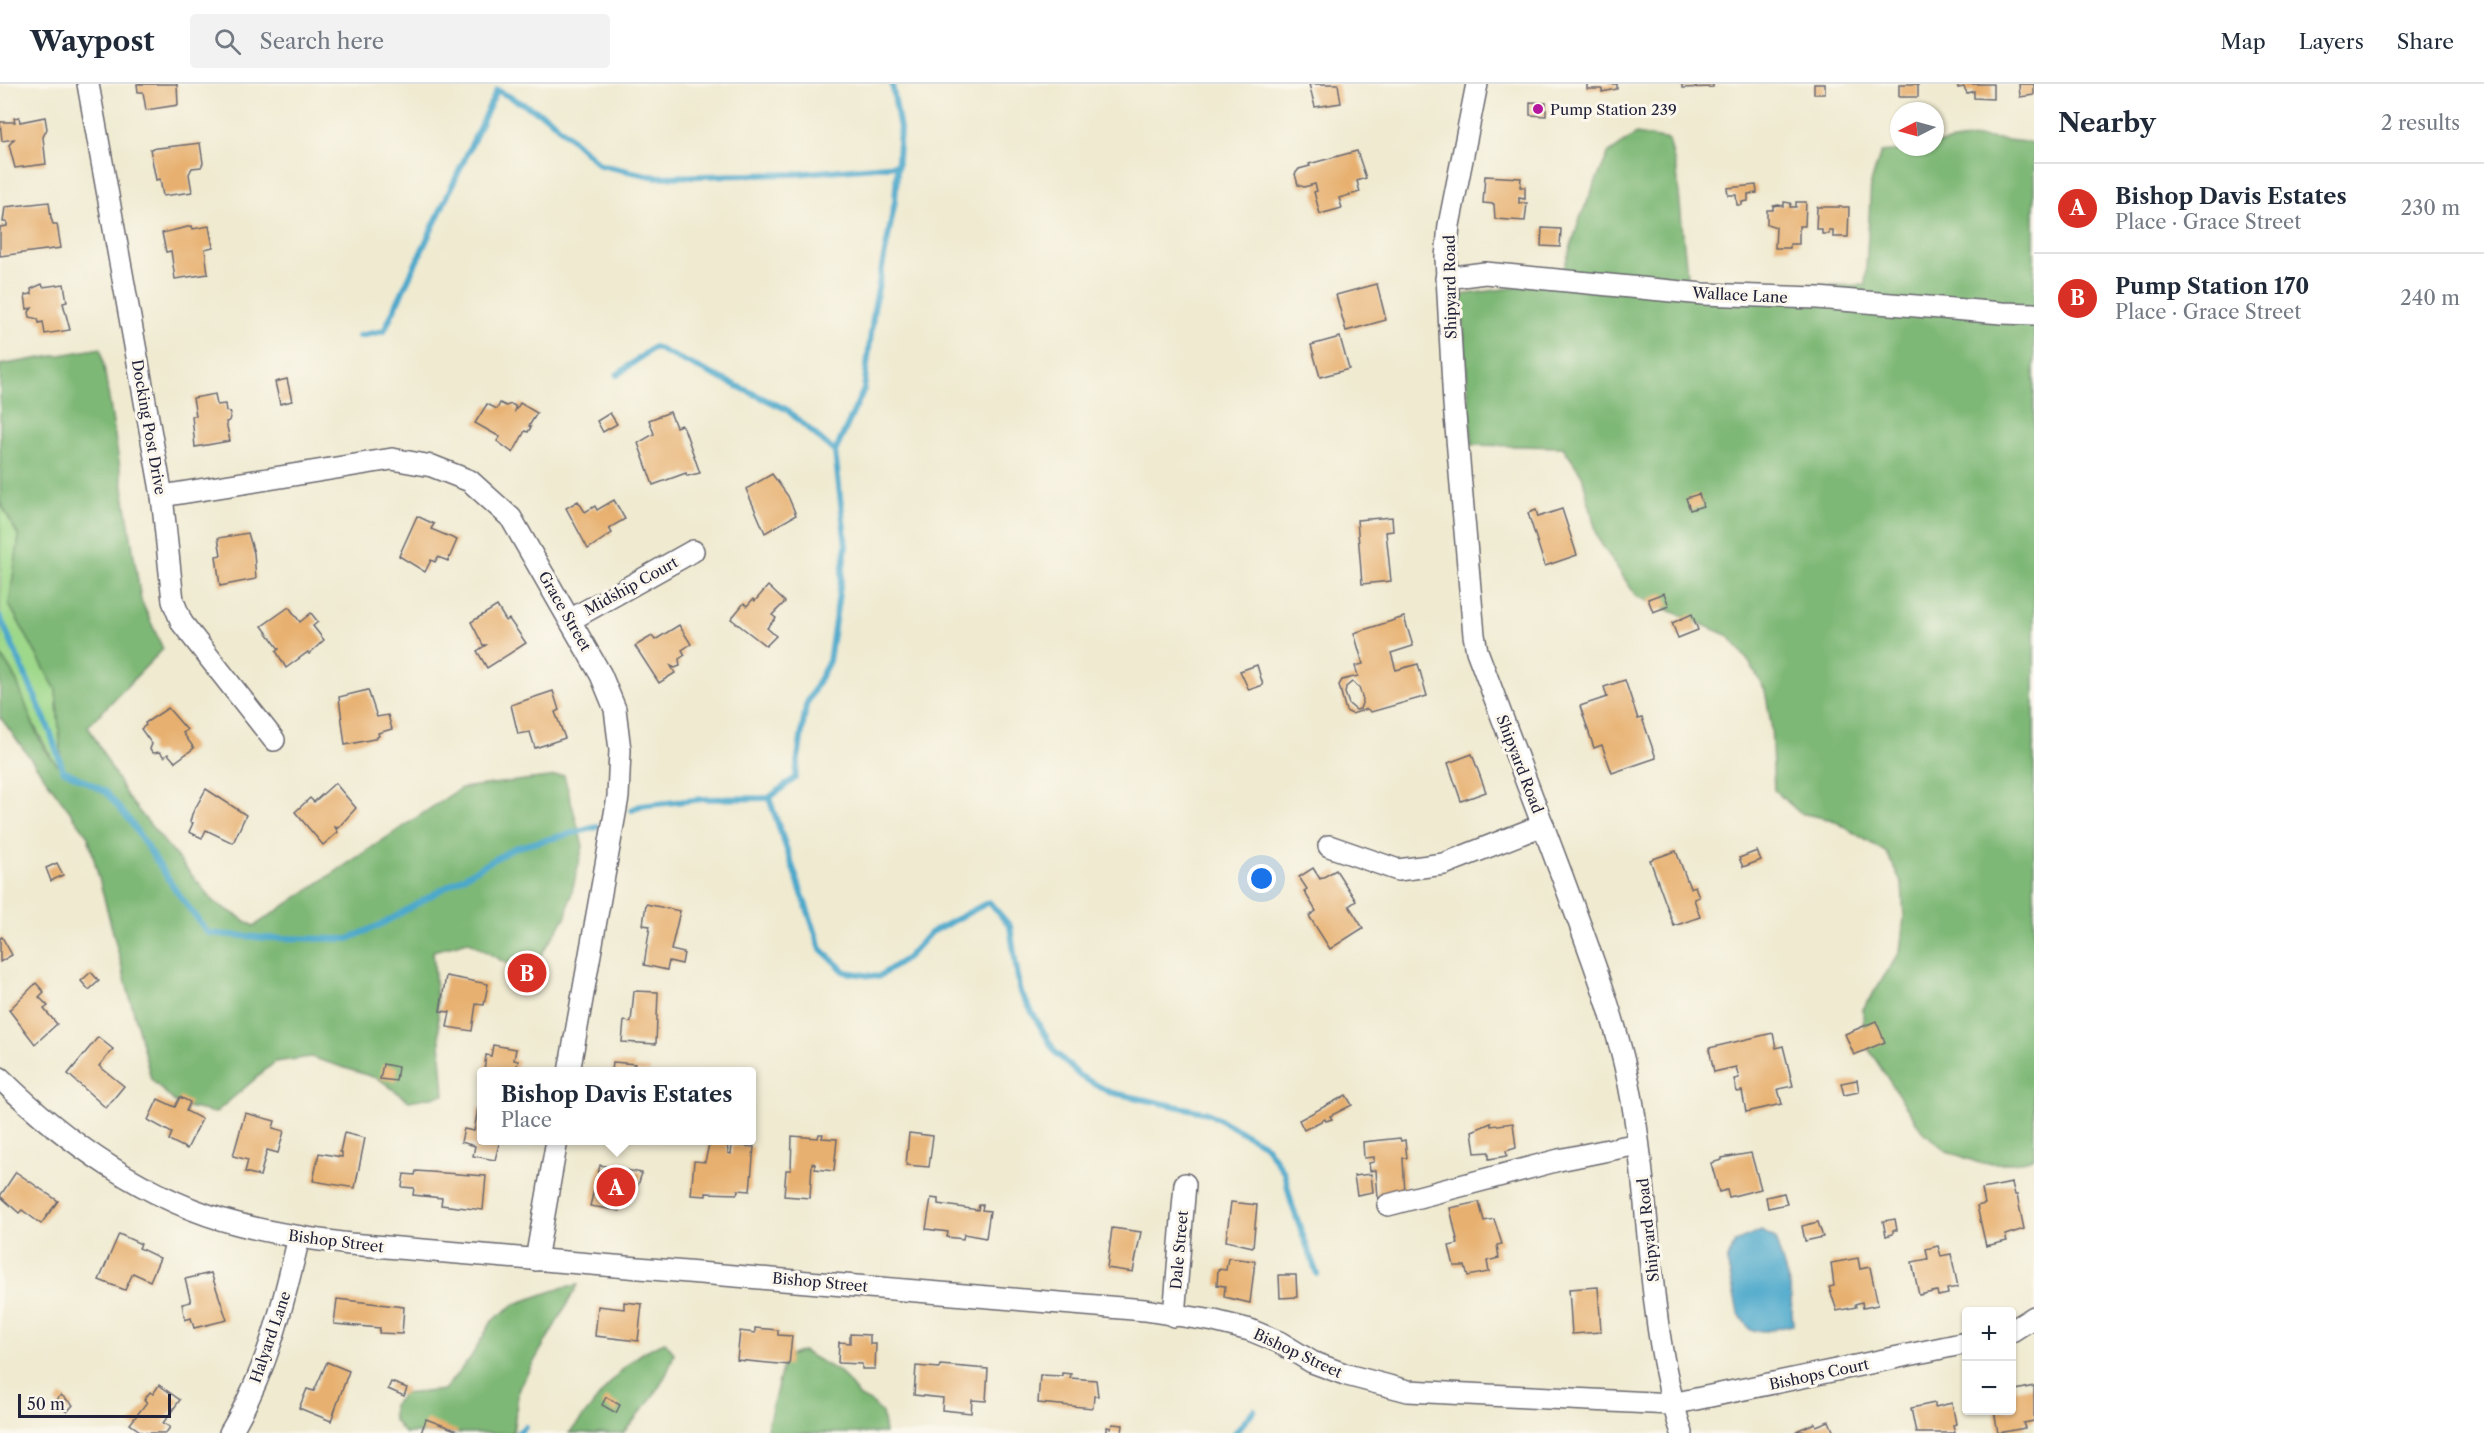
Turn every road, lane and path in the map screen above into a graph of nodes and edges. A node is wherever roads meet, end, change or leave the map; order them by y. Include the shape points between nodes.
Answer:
1 (88, 84) edge
2 (1477, 84) edge
3 (1446, 278) junction
4 (2034, 314) edge
5 (162, 496) junction
6 (693, 551) dead end
7 (570, 620) junction
8 (274, 740) dead end
9 (1543, 825) junction
10 (1329, 846) dead end
11 (570, 1067) edge
12 (0, 1078) edge
13 (1638, 1144) junction
14 (556, 1145) edge
15 (1185, 1184) dead end
16 (1388, 1205) dead end
17 (299, 1237) junction
18 (536, 1260) junction
19 (1174, 1316) junction
20 (2034, 1317) edge
21 (2016, 1328) edge
22 (1962, 1344) edge
23 (1672, 1404) junction
24 (230, 1433) edge
25 (1682, 1433) edge

1 - 5 street, Docking Post Drive
2 - 3 street, Shipyard Road via 1449,225
3 - 4 street, Wallace Lane via 1485,273 1703,294
3 - 9 street, Shipyard Road via 1474,635
5 - 7 street, Grace Street via 392,459 432,466 470,482 511,518
5 - 8 street, Docking Post Drive via 173,601 182,623
6 - 7 street, Midship Court
7 - 11 street, Grace Street via 602,675 615,709 620,750 618,797
9 - 10 street via 1444,864 1398,870
9 - 13 street, Shipyard Road via 1621,1047
12 - 17 street, Bishop Street via 72,1142 143,1186 236,1224
13 - 16 street via 1559,1160
13 - 23 street, Shipyard Road via 1653,1282
14 - 18 street
15 - 19 street, Dale Street
17 - 18 street, Bishop Street
17 - 24 street, Halyard Lane via 263,1368
18 - 19 street, Bishop Street via 1017,1301 1090,1303
19 - 23 street, Bishop Street via 1251,1330 1347,1376 1408,1391
20 - 21 street
22 - 23 street, Bishops Court
23 - 25 street, Shipyard Road

